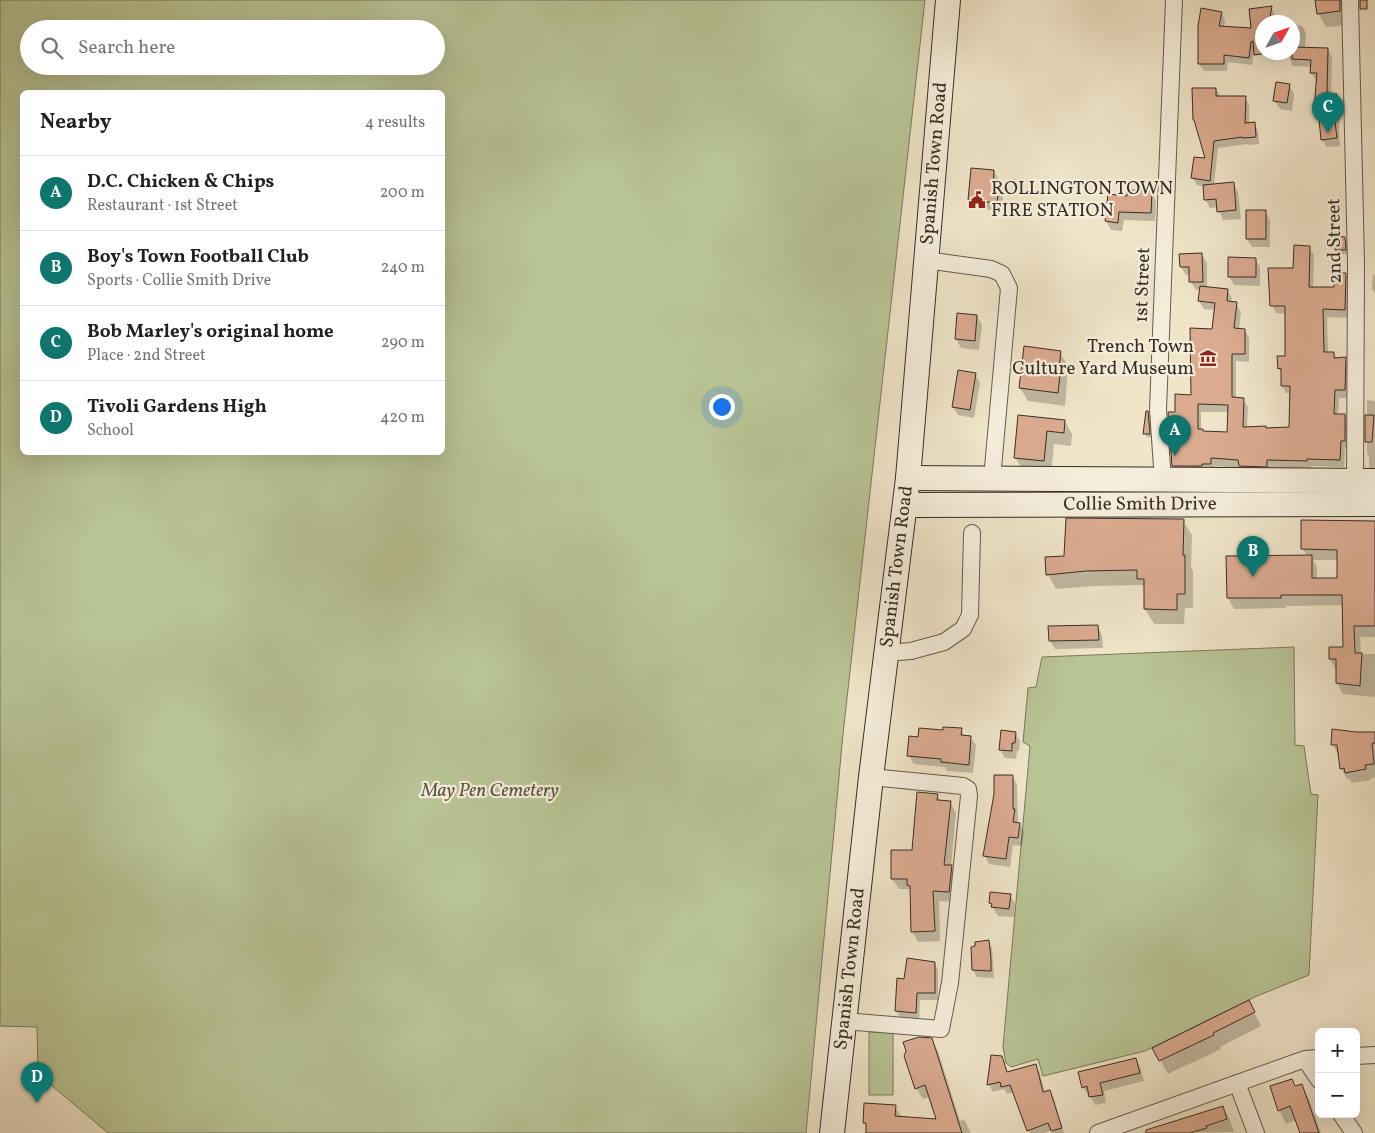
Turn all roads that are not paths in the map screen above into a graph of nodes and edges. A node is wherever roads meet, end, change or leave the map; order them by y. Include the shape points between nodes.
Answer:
1 (948, 0) edge
2 (1174, 0) edge
3 (1350, 0) edge
4 (926, 260) junction
5 (908, 478) junction
6 (992, 479) junction
7 (1162, 481) junction
8 (1365, 481) edge
9 (1375, 504) edge
10 (905, 505) junction
11 (972, 533) dead end
12 (886, 653) junction
13 (871, 777) junction
14 (844, 1021) junction
15 (1375, 1055) edge
16 (1360, 1056) edge
17 (1312, 1059) edge
18 (1317, 1073) edge
19 (1237, 1083) junction
20 (1345, 1118) edge
21 (832, 1133) edge
22 (1098, 1133) edge
23 (1256, 1133) edge
24 (1354, 1133) edge

1 - 4 main road, Spanish Town Road
2 - 7 street, 1st Street via 1158,410
3 - 8 street, 2nd Street
4 - 5 main road, Spanish Town Road
4 - 6 street via 991,269 1002,274 1009,288
5 - 6 main road, Collie Smith Drive
5 - 10 main road, Spanish Town Road
6 - 7 main road, Collie Smith Drive
7 - 8 main road, Collie Smith Drive
9 - 10 main road, Collie Smith Drive
10 - 12 main road, Spanish Town Road
11 - 12 street via 970,615 962,629 944,642 910,651
12 - 13 main road, Spanish Town Road
13 - 14 main road, Spanish Town Road
13 - 14 street via 968,789 970,796 951,973 940,1029
14 - 21 main road, Spanish Town Road
15 - 16 street
17 - 18 street
17 - 19 street
19 - 22 street
19 - 23 street
20 - 24 street

